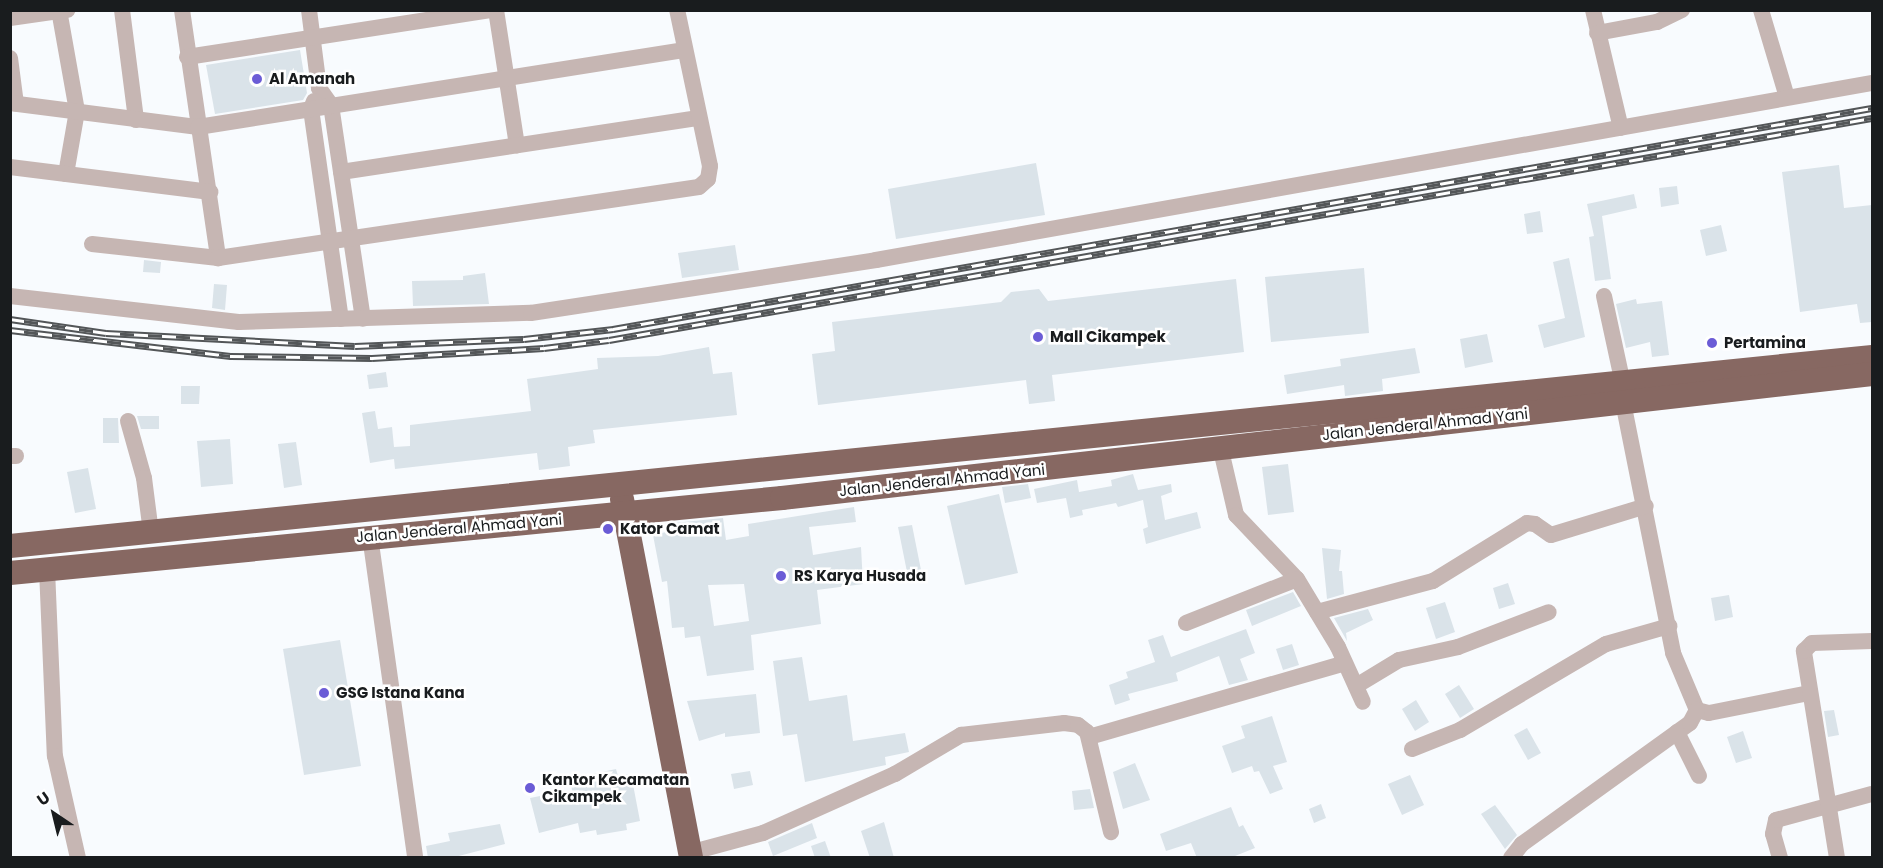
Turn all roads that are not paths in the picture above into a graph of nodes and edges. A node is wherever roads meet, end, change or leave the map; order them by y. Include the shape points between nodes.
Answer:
1 (122, 10) edge
2 (182, 10) edge
3 (309, 10) edge
4 (490, 10) edge
5 (496, 10) edge
6 (677, 10) edge
7 (1593, 10) edge
8 (1682, 10) edge
9 (1761, 10) edge
10 (62, 11) edge
11 (10, 18) edge
12 (1597, 33) junction
13 (312, 38) junction
14 (685, 50) junction
15 (188, 57) junction
16 (10, 58) edge
17 (506, 77) junction
18 (1872, 83) edge
19 (320, 88) junction
20 (1787, 97) junction
21 (13, 103) edge
22 (331, 105) junction
23 (311, 109) junction
24 (77, 111) junction
25 (697, 118) junction
26 (136, 120) junction
27 (198, 127) junction
28 (1621, 128) junction
29 (518, 145) junction
30 (10, 167) edge
31 (341, 172) junction
32 (66, 174) junction
33 (210, 192) junction
34 (351, 238) junction
35 (329, 241) junction
36 (92, 244) dead end
37 (218, 258) junction
38 (10, 296) edge
39 (1604, 296) dead end
40 (341, 319) junction
41 (363, 319) junction
42 (1872, 357) edge
43 (1872, 374) edge
44 (1623, 393) junction
45 (128, 421) dead end
46 (1220, 446) junction
47 (888, 458) junction
48 (893, 485) junction
49 (620, 487) junction
50 (1646, 506) junction
51 (624, 513) junction
52 (151, 533) junction
53 (369, 536) junction
54 (10, 546) edge
55 (47, 569) junction
56 (10, 573) edge
57 (1297, 579) junction
58 (1317, 612) junction
59 (1549, 612) dead end
60 (1186, 623) dead end
61 (1669, 626) junction
62 (1872, 641) edge
63 (1345, 663) junction
64 (1356, 686) junction
65 (1809, 693) junction
66 (1363, 702) dead end
67 (1697, 710) junction
68 (1677, 732) junction
69 (1089, 737) junction
70 (1412, 749) dead end
71 (1699, 776) dead end
72 (1872, 794) edge
73 (1828, 805) junction
74 (1111, 832) dead end
75 (690, 855) edge
76 (78, 858) edge
77 (415, 858) edge
78 (1511, 858) edge
79 (1780, 858) edge
80 (1837, 858) edge

1 - 26 street
2 - 15 street
3 - 13 street
4 - 13 street
5 - 17 street
6 - 14 street
7 - 12 street
8 - 12 street via 1657,22
9 - 20 street
10 - 11 street
10 - 24 street
12 - 28 street
13 - 15 street
13 - 19 street
14 - 17 street
14 - 25 street
15 - 27 street
16 - 21 street
17 - 22 street
17 - 29 street
18 - 20 street
19 - 22 street
19 - 23 street
20 - 28 street
21 - 24 street
22 - 23 street
22 - 31 street
23 - 27 street
23 - 35 street
24 - 26 street
24 - 32 street
25 - 29 street
25 - 34 street via 710,166 708,179 699,187
26 - 27 street
27 - 33 street
28 - 41 street via 634,300 531,314
29 - 31 street
30 - 32 street
31 - 34 street
32 - 33 street
33 - 37 street
34 - 35 street
34 - 41 street
35 - 37 street
35 - 40 street
36 - 37 street
38 - 40 street via 239,322
39 - 44 street
40 - 41 street
42 - 44 highway, Jalan Jenderal Ahmad Yani
43 - 44 highway, Jalan Jenderal Ahmad Yani
44 - 46 highway, Jalan Jenderal Ahmad Yani
44 - 47 highway, Jalan Jenderal Ahmad Yani
44 - 50 street
45 - 52 street via 144,478
46 - 48 highway, Jalan Jenderal Ahmad Yani
46 - 57 street via 1236,515
47 - 48 highway
47 - 49 highway, Jalan Jenderal Ahmad Yani
48 - 51 highway, Jalan Jenderal Ahmad Yani
49 - 51 highway
49 - 52 highway, Jalan Jenderal Ahmad Yani
50 - 58 street via 1551,535 1527,523 1433,581
50 - 61 street
51 - 53 highway, Jalan Jenderal Ahmad Yani
51 - 75 highway
52 - 54 highway, Jalan Jenderal Ahmad Yani
53 - 55 highway, Jalan Jenderal Ahmad Yani
53 - 77 street
55 - 56 highway, Jalan Jenderal Ahmad Yani
55 - 76 street via 55,756
57 - 58 street
57 - 60 street
58 - 63 street
59 - 64 street via 1458,647 1399,660
61 - 67 street via 1681,680
61 - 70 street via 1606,644 1460,730
62 - 65 street via 1807,646 1804,657
63 - 64 street
63 - 69 street
64 - 66 street
65 - 67 street via 1709,713
65 - 73 street
67 - 68 street
68 - 71 street
68 - 78 street via 1522,844
69 - 74 street
69 - 75 street via 1078,725 1064,723 961,735 895,774 782,825
72 - 73 street
73 - 79 street via 1776,820 1773,834
73 - 80 street

